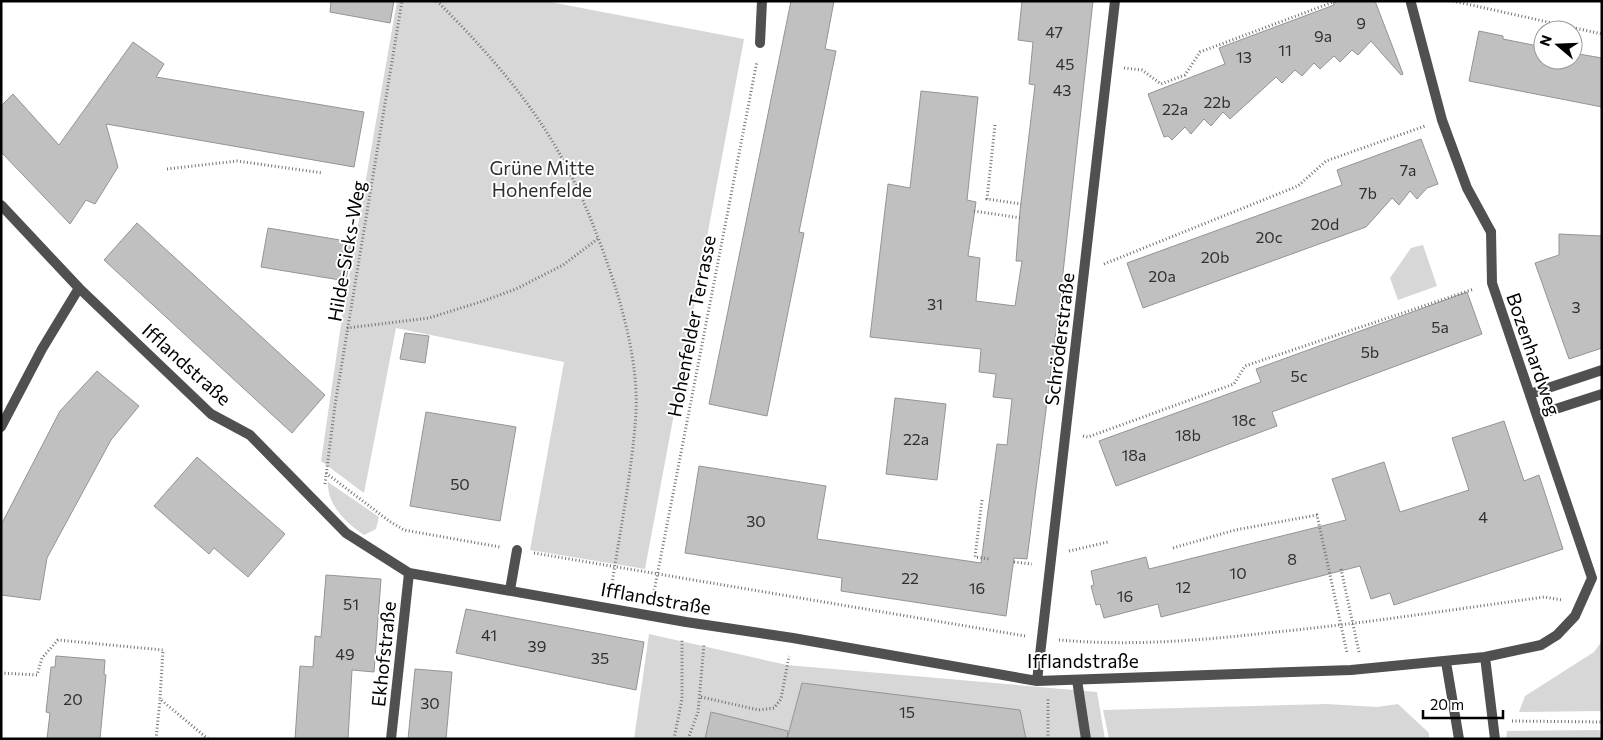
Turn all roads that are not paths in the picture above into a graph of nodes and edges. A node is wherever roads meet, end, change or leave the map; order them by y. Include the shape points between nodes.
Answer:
1 (762, 1) edge
2 (1115, 1) edge
3 (1411, 3) dead end
4 (760, 43) road end
5 (1, 205) edge
6 (79, 288) junction
7 (1602, 370) edge
8 (1530, 394) junction
9 (1602, 394) edge
10 (1537, 415) junction
11 (1, 427) edge
12 (517, 550) road end
13 (410, 572) junction
14 (510, 590) junction
15 (1485, 657) junction
16 (1446, 662) junction
17 (1077, 680) junction
18 (1037, 681) junction
19 (391, 739) edge
20 (1086, 739) edge
21 (1459, 739) edge
22 (1495, 739) edge

1 - 4 street
2 - 18 street, Schröderstraße
3 - 8 street, Bozenhardweg via 1442,120 1467,188 1491,232 1492,283
5 - 6 street, Ifflandstraße
6 - 11 street
6 - 13 street, Ifflandstraße via 211,414 250,435 346,533
7 - 8 street
8 - 10 street, Bozenhardweg
9 - 10 street
10 - 15 street, Bozenhardweg via 1592,578 1575,616 1557,635 1541,645
12 - 14 street
13 - 14 street, Ifflandstraße
13 - 19 street, Ekhofstraße
14 - 18 street, Ifflandstraße
15 - 16 street, Ifflandstraße
15 - 22 street
16 - 17 street, Ifflandstraße via 1351,670
16 - 21 street
17 - 18 street, Ifflandstraße
17 - 20 street

